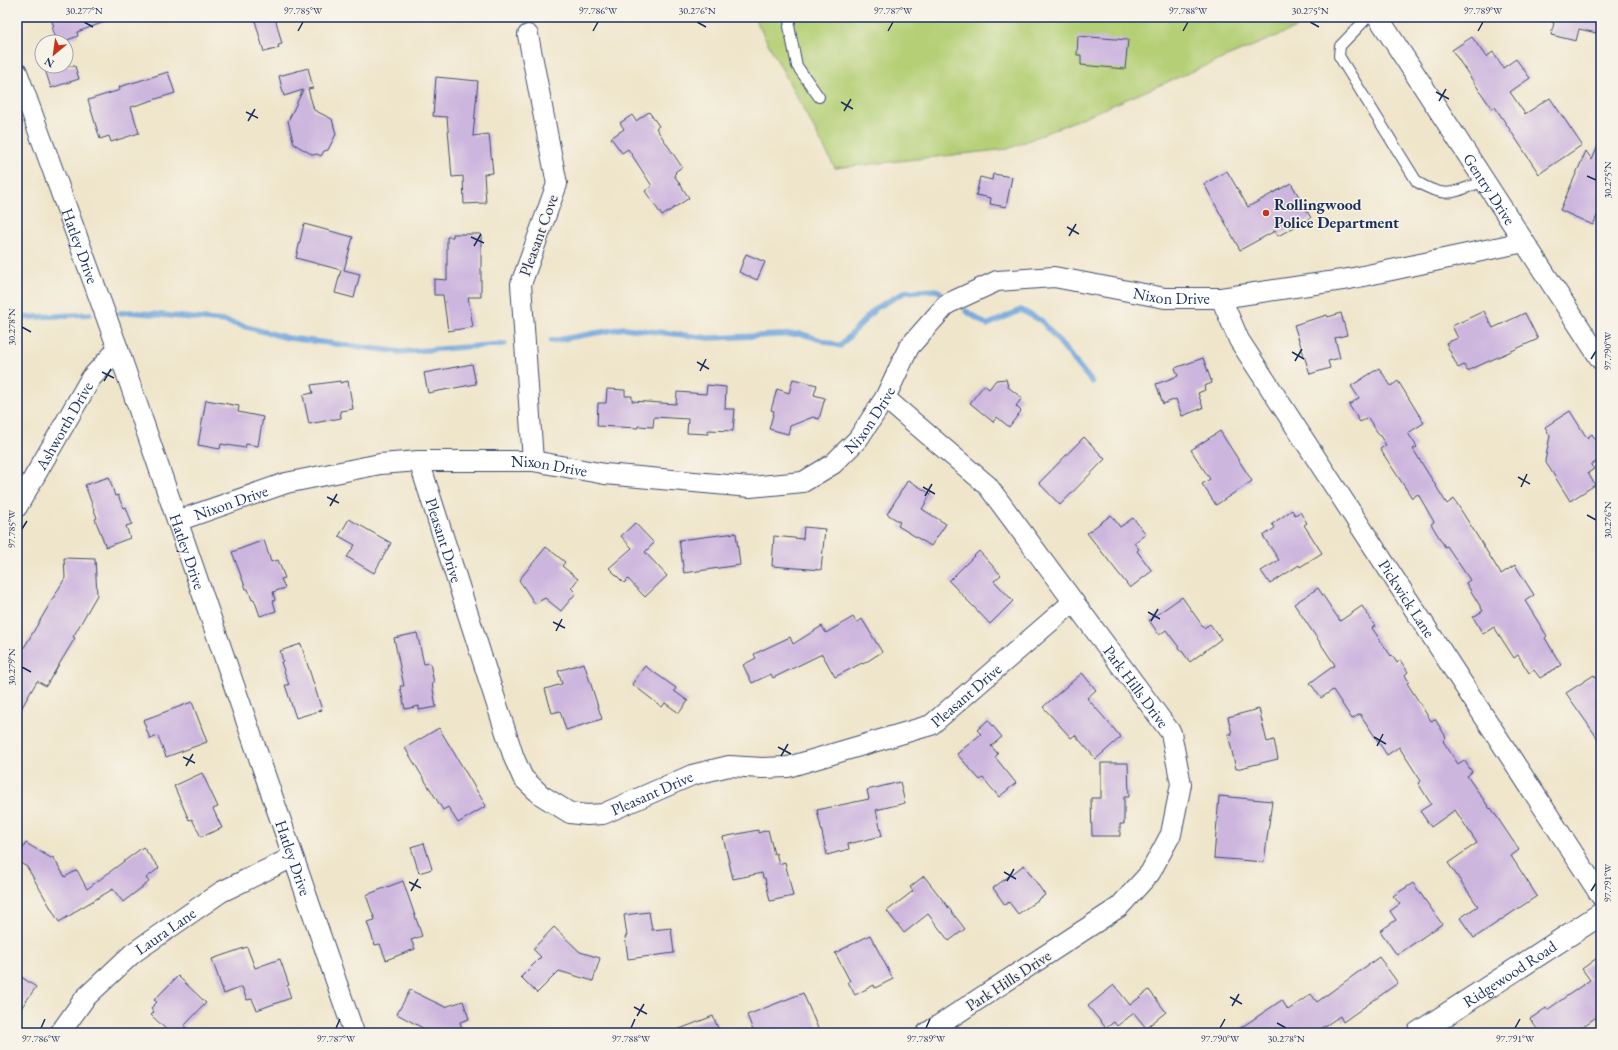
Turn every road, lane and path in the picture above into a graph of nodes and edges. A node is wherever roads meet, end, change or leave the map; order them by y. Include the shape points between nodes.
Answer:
1 (792, 17) edge
2 (1368, 17) edge
3 (1378, 17) edge
4 (528, 36) dead end
5 (17, 72) edge
6 (819, 97) dead end
7 (1484, 181) junction
8 (1524, 242) junction
9 (1221, 298) junction
10 (118, 348) junction
11 (1601, 360) edge
12 (885, 398) junction
13 (419, 461) junction
14 (533, 461) junction
15 (17, 507) edge
16 (177, 521) junction
17 (1073, 602) junction
18 (293, 858) junction
19 (1601, 896) edge
20 (1601, 914) edge
21 (60, 1033) edge
22 (354, 1033) edge
23 (926, 1033) edge
24 (1418, 1033) edge

1 - 6 lane via 789,26 797,66
2 - 7 lane via 1340,46 1339,56 1417,182 1431,190 1451,194
3 - 7 street, Gentry Drive
4 - 14 street, Pleasant Cove via 557,184 521,284
5 - 10 street, Hatley Drive
7 - 8 street, Gentry Drive
8 - 9 street, Nixon Drive via 1349,279
8 - 11 street, Gentry Drive
9 - 12 street, Nixon Drive via 1165,298 1054,277 998,281 947,304 909,347
9 - 19 street, Pickwick Lane via 1238,340
10 - 15 street, Ashworth Drive via 91,378
10 - 16 street, Hatley Drive
12 - 14 street, Nixon Drive via 858,439 833,464 803,482 750,488 605,474
12 - 17 street, Park Hills Drive via 987,485
13 - 14 street, Nixon Drive
13 - 16 street, Nixon Drive via 380,464 286,483
13 - 17 street, Pleasant Drive via 514,758 523,778 541,795 570,813 603,814 692,775 729,766 788,767 932,725
16 - 18 street, Hatley Drive
17 - 23 street, Park Hills Drive via 1172,733 1180,784 1172,834 1150,873 1119,907
18 - 21 street, Laura Lane via 221,892 132,953 85,998
18 - 22 street, Hatley Drive
20 - 24 street, Ridgewood Road

